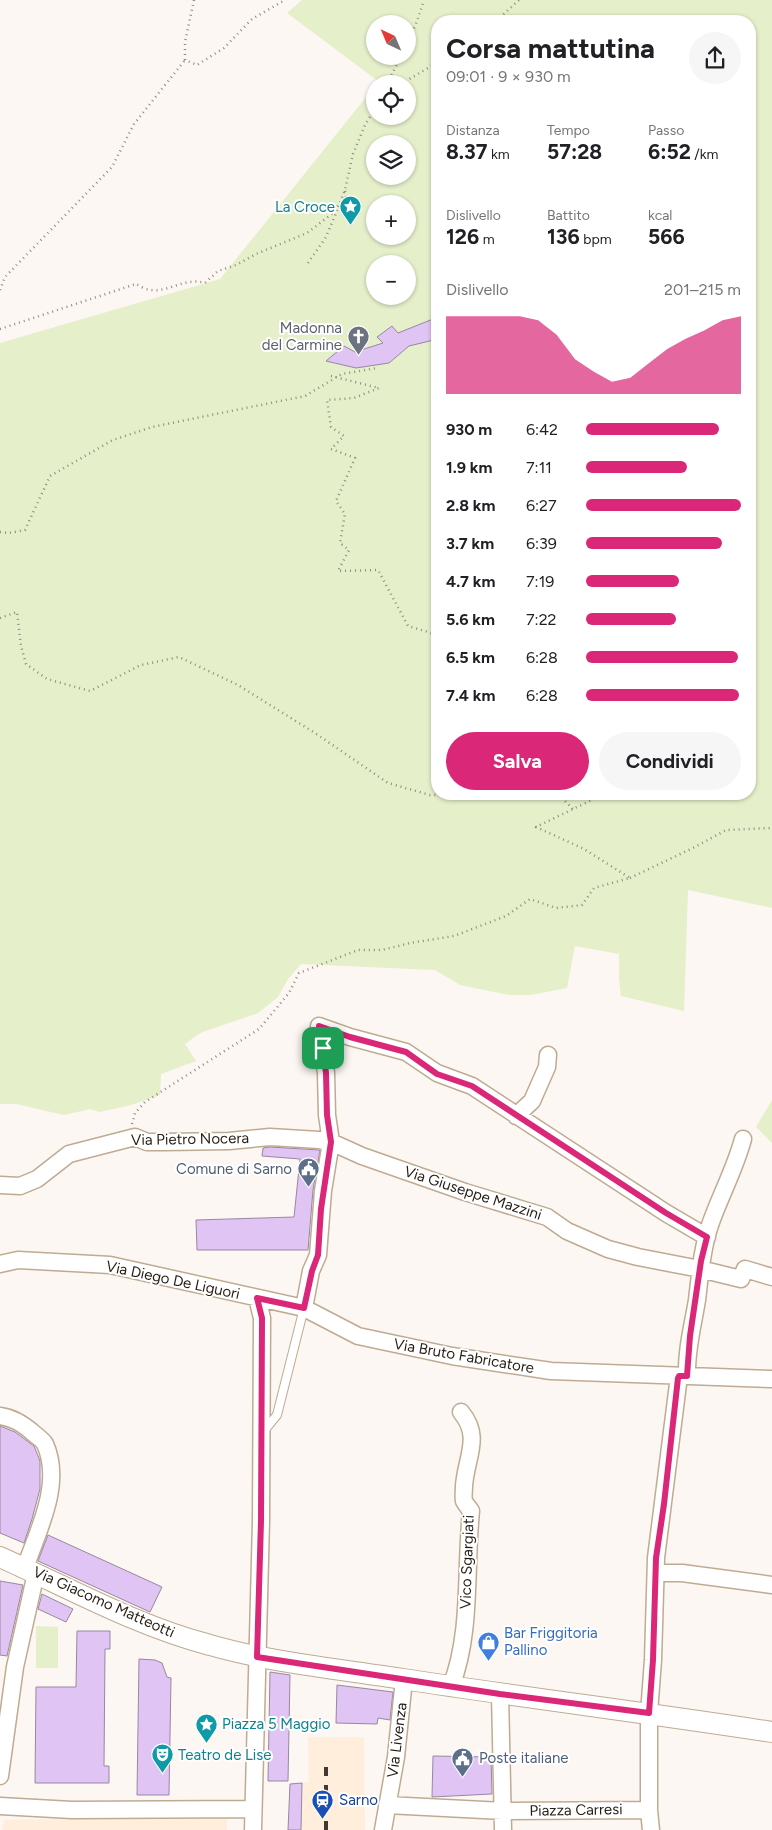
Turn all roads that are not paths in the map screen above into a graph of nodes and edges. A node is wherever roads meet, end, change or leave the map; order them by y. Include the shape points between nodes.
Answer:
1 (548, 1055) dead end
2 (516, 1116) junction
3 (743, 1139) dead end
4 (331, 1142) junction
5 (0, 1185) edge
6 (707, 1237) junction
7 (0, 1264) edge
8 (700, 1269) junction
9 (772, 1277) edge
10 (257, 1298) junction
11 (304, 1308) junction
12 (683, 1376) junction
13 (772, 1379) edge
14 (461, 1412) dead end
15 (0, 1416) edge
16 (261, 1434) junction
17 (0, 1556) edge
18 (30, 1570) junction
19 (656, 1573) junction
20 (772, 1585) edge
21 (257, 1657) junction
22 (404, 1679) junction
23 (451, 1686) junction
24 (500, 1694) junction
25 (649, 1713) junction
26 (772, 1732) edge
27 (0, 1776) edge
28 (388, 1805) junction
29 (0, 1806) edge
30 (253, 1809) junction
31 (649, 1810) junction
32 (503, 1811) junction
33 (253, 1830) edge
34 (383, 1830) edge
35 (503, 1830) edge
36 (651, 1830) edge

1 - 2 street via 547,1067 532,1102
2 - 4 street via 472,1086 437,1074 406,1052 319,1026
2 - 6 street
3 - 6 street
4 - 5 street, Via Pietro Nocera via 270,1137 147,1142 135,1137 69,1154 37,1179 20,1186
4 - 8 street, Via Giuseppe Mazzini via 465,1192 547,1217 567,1231 608,1249
4 - 11 street via 318,1255
6 - 8 street
7 - 10 street, Via Diego De Liguori via 18,1260 110,1265
8 - 9 street, Via Giuseppe Mazzini via 741,1279 745,1269
8 - 12 street
10 - 11 street, Via Bruto Fabricatore
10 - 16 street via 262,1318
11 - 12 street, Via Bruto Fabricatore via 358,1336 452,1356 551,1371
11 - 16 lane via 277,1415
12 - 13 street, Via Bruto Fabricatore
12 - 19 street
14 - 23 street, Vico Sgargiati via 469,1421 473,1441 464,1487 464,1500 471,1511 464,1629 459,1666
15 - 18 street via 22,1423 44,1442 53,1477
16 - 21 street
17 - 18 street, Via Giacomo Matteotti
18 - 21 street, Via Giacomo Matteotti via 157,1628
18 - 27 street
19 - 20 street via 682,1573
19 - 25 street
21 - 22 street, Via Giacomo Matteotti
21 - 30 street
22 - 23 street, Via Giacomo Matteotti
22 - 28 street, Via Livenza
23 - 24 street, Via Giacomo Matteotti
24 - 25 street, Via Giacomo Matteotti
24 - 32 street
25 - 26 street, Via Giacomo Matteotti
25 - 31 street
28 - 32 street, Piazza Carresi
28 - 34 street, Via Livenza
29 - 30 street via 72,1810
30 - 33 street
31 - 32 street, Piazza Carresi
31 - 36 street
32 - 35 street

